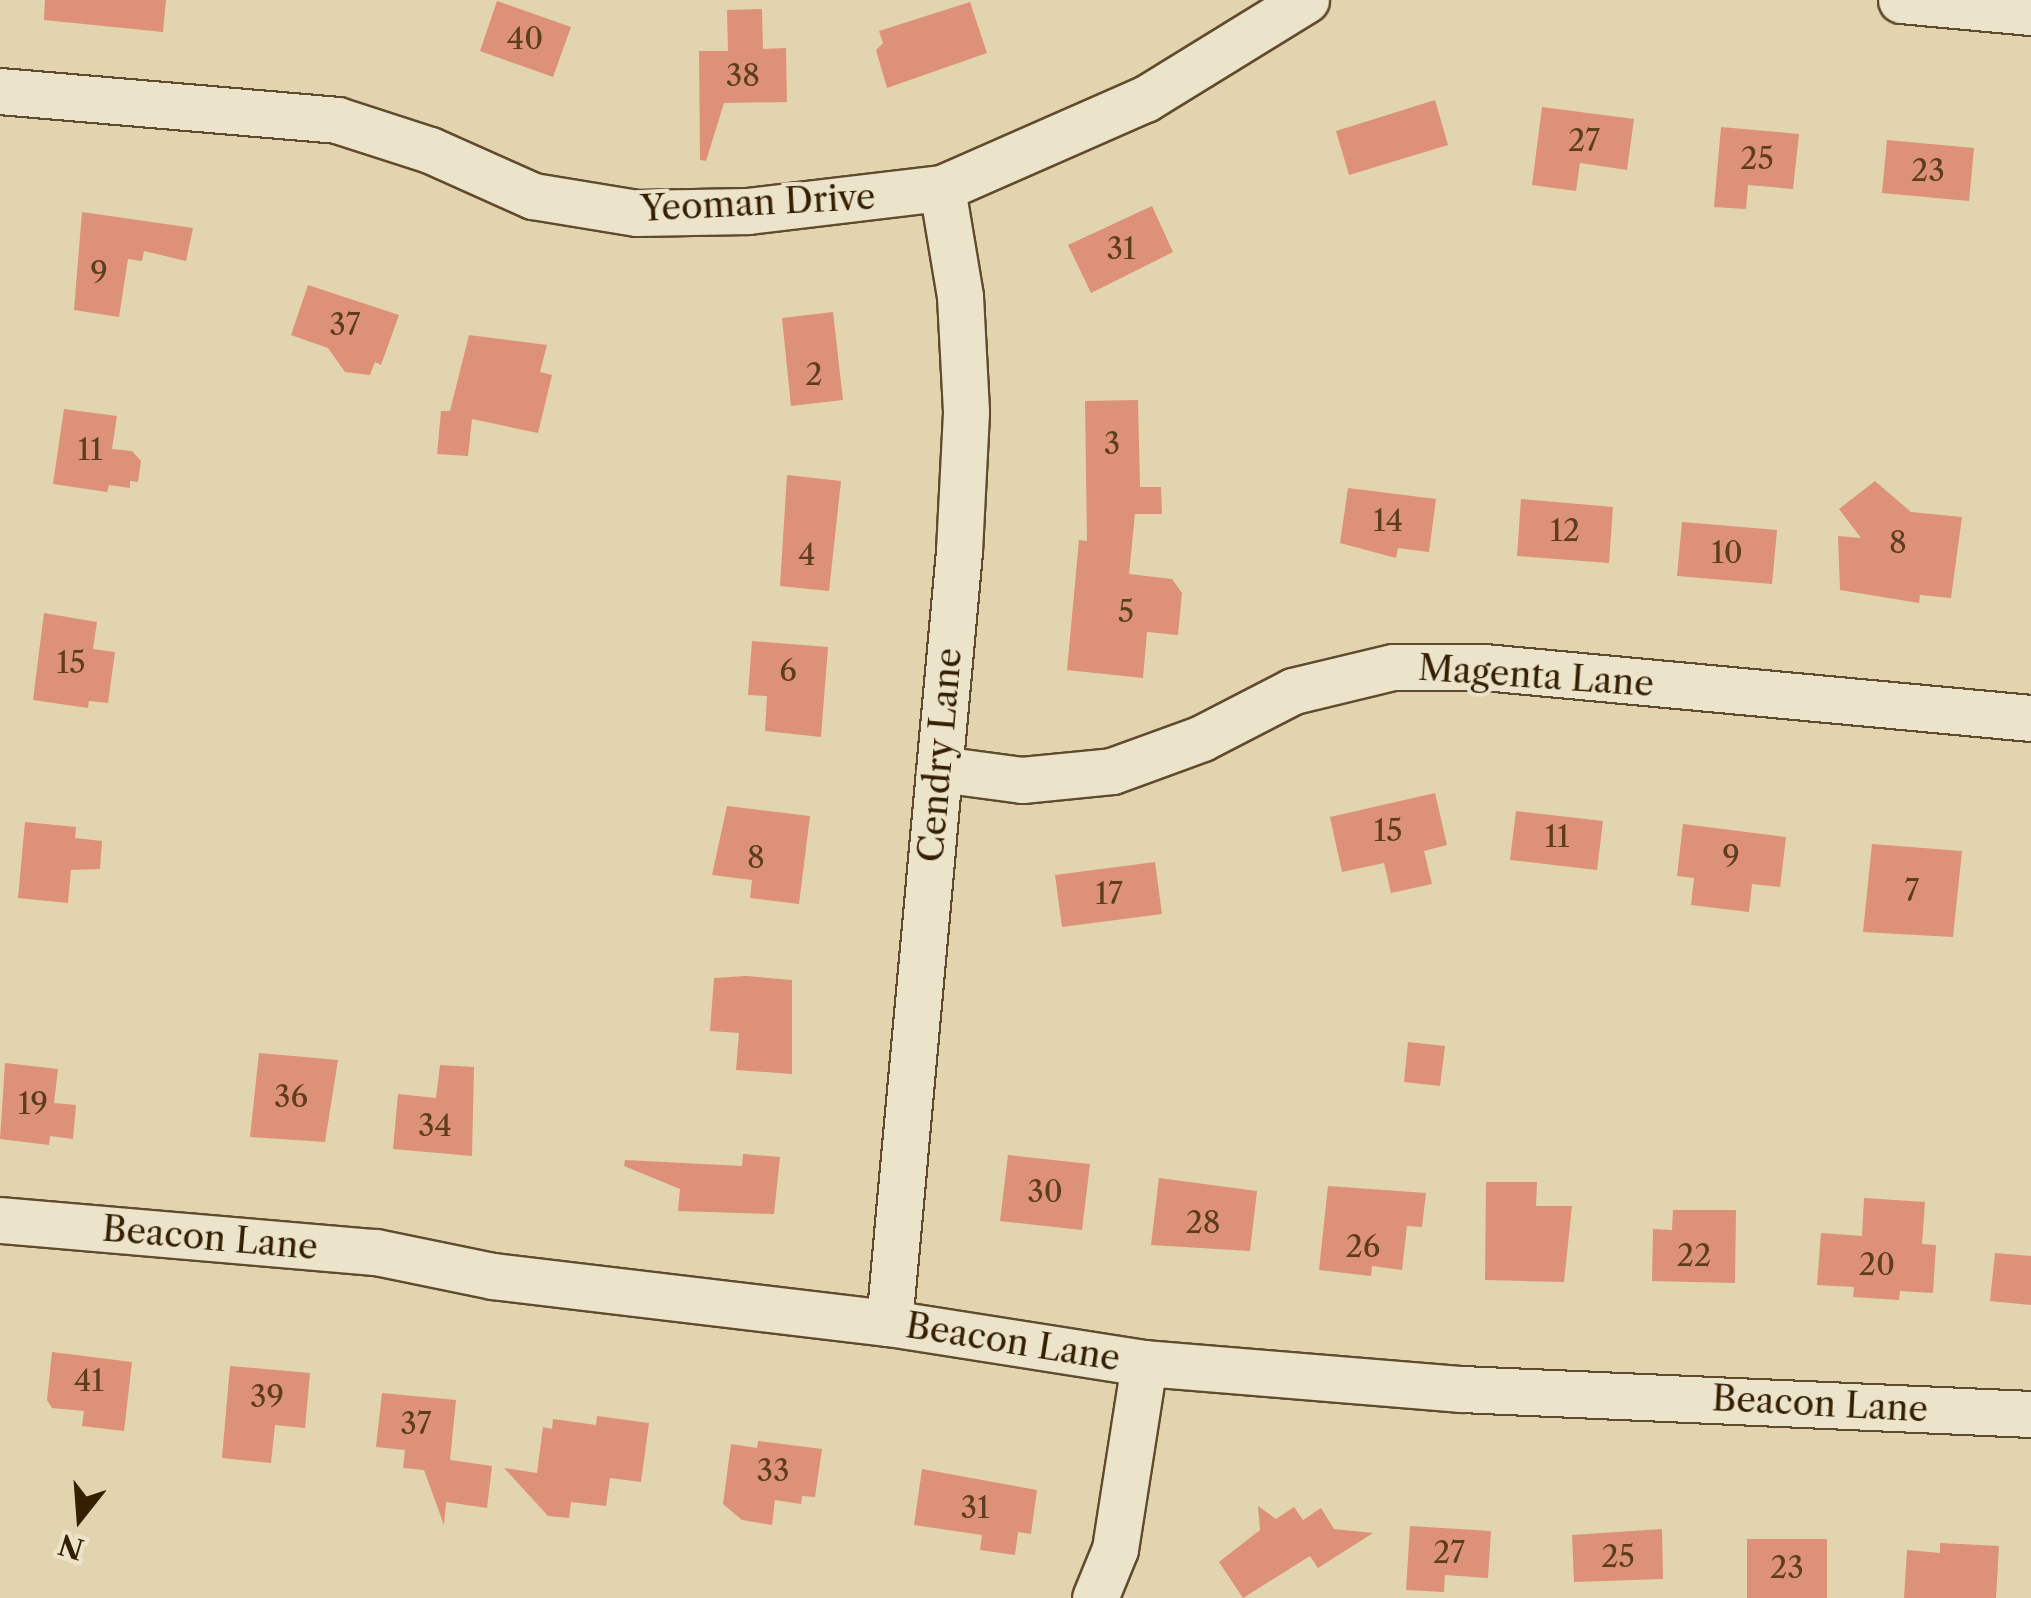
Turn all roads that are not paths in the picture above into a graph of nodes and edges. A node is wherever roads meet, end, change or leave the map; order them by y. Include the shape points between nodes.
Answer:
1 (1306, 0) edge
2 (1900, 0) edge
3 (2031, 12) edge
4 (0, 91) edge
5 (942, 188) junction
6 (2031, 718) edge
7 (940, 769) junction
8 (0, 1220) edge
9 (889, 1322) junction
10 (1144, 1362) junction
11 (2031, 1414) edge
12 (1095, 1598) edge

1 - 5 street, Yeoman Drive via 1146,99
2 - 3 street
4 - 5 street, Yeoman Drive via 337,120 430,150 533,196 638,213 748,211
5 - 7 street, Cendry Lane via 960,296 966,410
6 - 7 street, Magenta Lane via 1484,668 1393,667 1294,692 1202,738 1112,771 1022,780
7 - 9 street, Cendry Lane
8 - 9 street, Beacon Lane via 376,1252 492,1276
9 - 10 street, Beacon Lane
10 - 11 street, Beacon Lane via 1461,1389
10 - 12 street via 1116,1549

